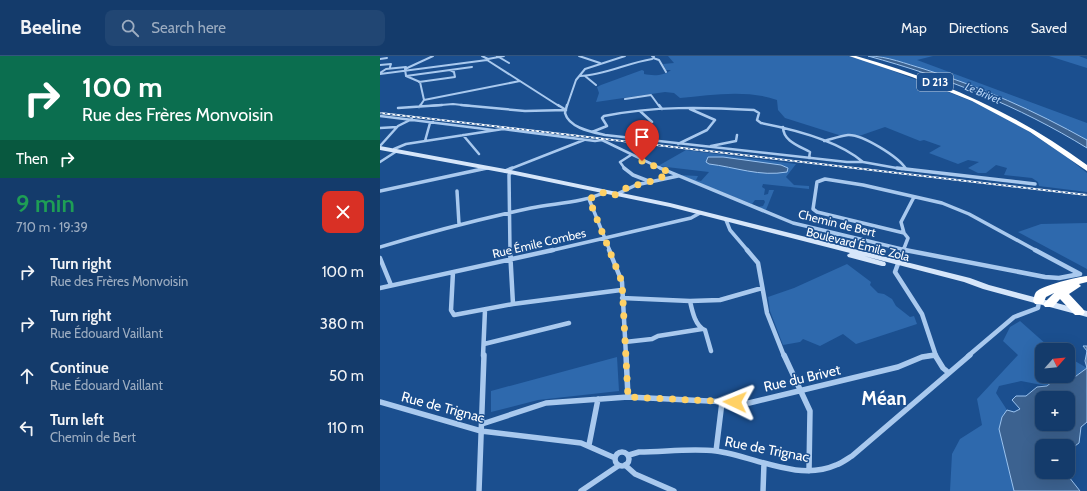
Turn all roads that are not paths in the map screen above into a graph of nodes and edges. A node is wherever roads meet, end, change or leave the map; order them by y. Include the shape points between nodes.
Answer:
1 (433, 56) edge
2 (482, 56) edge
3 (498, 56) edge
4 (504, 56) edge
5 (579, 56) edge
6 (623, 56) edge
7 (851, 56) edge
8 (857, 56) edge
9 (653, 57) edge
10 (387, 58) dead end
11 (380, 59) edge
12 (487, 60) junction
13 (509, 63) dead end
14 (601, 64) junction
15 (380, 65) edge
16 (390, 67) dead end
17 (406, 67) junction
18 (472, 67) dead end
19 (450, 70) junction
20 (405, 72) junction
21 (666, 72) dead end
22 (380, 74) edge
23 (406, 76) junction
24 (580, 76) junction
25 (585, 76) junction
26 (520, 81) junction
27 (419, 82) junction
28 (596, 85) dead end
29 (625, 99) dead end
30 (424, 100) junction
31 (419, 107) junction
32 (398, 108) dead end
33 (688, 108) junction
34 (662, 109) junction
35 (566, 110) junction
36 (640, 111) junction
37 (380, 116) edge
38 (412, 119) junction
39 (433, 122) junction
40 (652, 122) dead end
41 (397, 127) junction
42 (783, 127) junction
43 (380, 128) edge
44 (493, 130) junction
45 (592, 132) junction
46 (598, 134) junction
47 (464, 135) junction
48 (737, 135) dead end
49 (584, 140) junction
50 (602, 140) junction
51 (426, 141) junction
52 (823, 141) junction
53 (678, 143) junction
54 (380, 147) edge
55 (709, 147) junction
56 (396, 150) junction
57 (479, 154) dead end
58 (631, 155) junction
59 (809, 158) junction
60 (380, 162) edge
61 (863, 162) junction
62 (1087, 163) edge
63 (489, 168) junction
64 (906, 169) junction
65 (1087, 169) edge
66 (504, 171) junction
67 (512, 172) junction
68 (669, 172) junction
69 (679, 176) junction
70 (661, 179) junction
71 (651, 182) junction
72 (1035, 184) dead end
73 (380, 191) edge
74 (457, 191) dead end
75 (605, 192) junction
76 (615, 195) junction
77 (914, 197) junction
78 (589, 199) junction
79 (509, 212) junction
80 (700, 213) junction
81 (726, 220) junction
82 (459, 224) junction
83 (835, 233) junction
84 (904, 233) junction
85 (604, 238) junction
86 (827, 244) junction
87 (380, 247) edge
88 (905, 250) junction
89 (380, 258) edge
90 (510, 260) junction
91 (898, 265) junction
92 (453, 272) junction
93 (1085, 279) edge
94 (391, 285) junction
95 (380, 288) edge
96 (762, 288) junction
97 (622, 290) junction
98 (1060, 290) junction
99 (622, 298) junction
100 (690, 301) junction
101 (1044, 303) junction
102 (513, 304) junction
103 (485, 310) junction
104 (1083, 313) edge
105 (570, 323) dead end
106 (702, 329) junction
107 (624, 342) junction
108 (484, 344) junction
109 (711, 351) dead end
110 (936, 354) junction
111 (949, 373) junction
112 (800, 390) junction
113 (628, 397) junction
114 (598, 399) junction
115 (380, 402) edge
116 (722, 402) junction
117 (482, 424) junction
118 (481, 431) junction
119 (589, 445) junction
120 (716, 451) junction
121 (629, 455) junction
122 (615, 458) junction
123 (764, 463) junction
124 (625, 465) junction
125 (618, 466) junction
126 (809, 471) junction
127 (479, 491) edge
128 (581, 491) edge
129 (674, 491) edge
130 (763, 491) edge

1 - 17 street
2 - 12 street
3 - 4 street
3 - 12 street
3 - 13 street
5 - 14 street
6 - 14 street
7 - 65 highway, D 213 via 918,76 977,101 1036,132
8 - 62 highway, D 213 via 919,75 981,100 1040,131
9 - 21 street via 659,60
9 - 25 street via 598,75
10 - 11 street
12 - 20 street
12 - 26 street
14 - 24 street via 586,68
15 - 16 street via 391,64
17 - 20 street
17 - 22 street via 386,69
18 - 19 street
19 - 23 street
19 - 27 street via 455,76
20 - 22 street
20 - 23 street
23 - 27 street
24 - 25 street
24 - 35 street via 576,78
25 - 28 street
26 - 30 street
26 - 35 street
27 - 30 street
29 - 34 street via 651,95
30 - 31 street
31 - 32 street
31 - 35 street via 453,104 552,112
33 - 34 street
33 - 42 street via 757,111 758,122
33 - 53 street via 714,119 710,128
34 - 36 street
35 - 45 street via 565,116 571,122
36 - 40 street
36 - 45 street via 604,116 602,118 607,126
37 - 38 street
38 - 39 street
38 - 41 street
39 - 44 street
39 - 51 street via 430,123
41 - 43 street
41 - 54 street
42 - 52 street
42 - 59 street via 789,141 810,152
44 - 47 street
44 - 49 street
45 - 46 street
46 - 50 street
46 - 53 street
47 - 51 street
47 - 57 street
48 - 55 street via 736,141
49 - 50 street
49 - 66 street
50 - 58 street, Chemin de Bert
51 - 56 street
52 - 61 street via 855,155
52 - 64 street via 854,136 896,158
53 - 55 street
54 - 56 main road, Boulevard Émile Zola
55 - 59 street
56 - 60 street
56 - 63 main road, Boulevard Émile Zola
58 - 68 street, Chemin de Bert
58 - 71 street via 620,162 622,167 635,176
59 - 61 street
61 - 64 street
63 - 66 main road, Boulevard Émile Zola
63 - 73 street
64 - 72 street
66 - 67 main road, Boulevard Émile Zola
67 - 75 main road, Boulevard Émile Zola
67 - 79 street via 509,175
68 - 69 street, Chemin de Bert
68 - 70 street
69 - 70 street
69 - 83 street, Chemin de Bert via 793,223
70 - 71 street
71 - 76 street via 621,190
74 - 82 street
75 - 76 main road, Boulevard Émile Zola
75 - 78 street
76 - 80 main road, Boulevard Émile Zola
77 - 84 street via 901,222
77 - 84 street via 825,179 817,182 813,209 817,212
77 - 93 street via 942,203 969,214
78 - 79 street
78 - 85 street
79 - 82 street
79 - 90 street
80 - 81 main road, Boulevard Émile Zola
80 - 85 street, Rue Émile Combes via 691,218
81 - 86 main road, Boulevard Émile Zola
81 - 91 main road, Boulevard Émile Zola via 751,229
81 - 96 street via 730,230 758,264
82 - 87 street
83 - 86 street
83 - 88 street, Chemin de Bert
84 - 88 street via 908,238
85 - 90 street, Rue Émile Combes
85 - 97 street via 622,282
86 - 91 main road, Boulevard Émile Zola
88 - 91 street
88 - 93 street, Chemin de Bert via 1045,277
89 - 94 street
90 - 92 street, Rue Émile Combes
90 - 102 street
91 - 101 main road, Boulevard Émile Zola via 973,287 986,287
91 - 110 street via 895,272 922,315
92 - 94 street, Rue Émile Combes
92 - 103 street via 451,310 454,315
93 - 98 highway via 1073,287
94 - 95 street, Rue Émile Combes
96 - 100 street via 720,300 710,298
96 - 112 street via 776,341
97 - 99 street
97 - 102 street
98 - 101 highway
98 - 104 highway
99 - 100 street
99 - 107 street
100 - 106 street via 693,315
101 - 104 main road, Boulevard Émile Zola
101 - 111 street, Rue de Trignac via 1014,317
102 - 103 street
103 - 108 street
105 - 108 street
106 - 107 street
106 - 109 street via 705,330
107 - 113 street
108 - 117 street
110 - 111 street via 944,370
110 - 112 street, Rue du Brivet via 898,367
111 - 126 street, Rue de Trignac via 842,464
112 - 116 street, Rue du Brivet via 749,403
112 - 126 street via 810,411
113 - 114 street, Rue du Brivet
113 - 116 street, Rue du Brivet
114 - 117 street, Rue du Brivet via 546,403
114 - 119 street
115 - 118 street, Rue de Trignac
116 - 120 street
117 - 118 street
118 - 119 street, Rue de Trignac
118 - 127 street
119 - 122 street, Rue de Trignac
120 - 121 street, Rue de Trignac via 639,452
120 - 123 street, Rue de Trignac
121 - 122 street via 624,452
121 - 124 street via 630,460
122 - 125 street
123 - 126 street, Rue de Trignac
123 - 130 street
124 - 125 street
124 - 129 street via 635,474
125 - 128 street via 610,474

